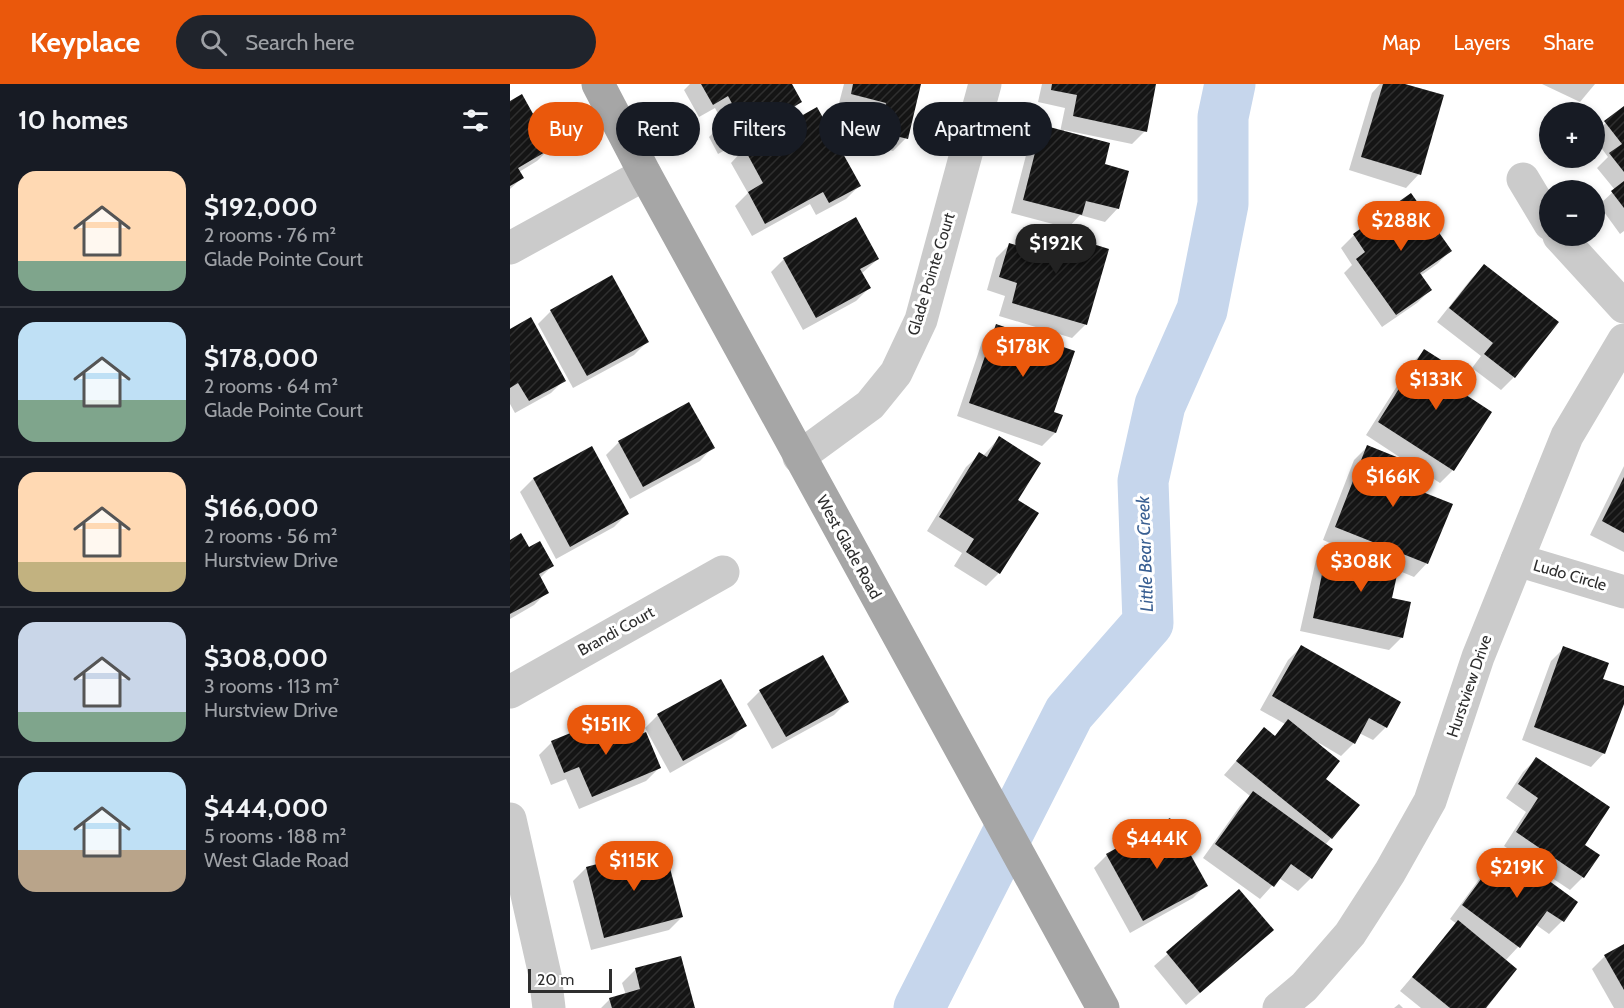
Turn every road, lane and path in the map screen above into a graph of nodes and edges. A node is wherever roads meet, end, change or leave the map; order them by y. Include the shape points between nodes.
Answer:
1 (598, 84) edge
2 (985, 84) edge
3 (645, 174) junction
4 (1523, 179) dead end
5 (1539, 206) edge
6 (1568, 246) edge
7 (510, 248) edge
8 (1624, 307) edge
9 (1624, 340) edge
10 (799, 457) junction
11 (1516, 560) junction
12 (723, 572) dead end
13 (1624, 592) edge
14 (510, 692) edge
15 (510, 819) edge
16 (549, 1008) edge
17 (1103, 1008) edge
18 (1279, 1008) edge

1 - 3 main road, West Glade Road
2 - 10 street, Glade Pointe Court via 921,320 896,373 870,405
3 - 7 street
3 - 10 main road, West Glade Road
4 - 5 street
6 - 8 street
9 - 11 street, Hurstview Drive via 1567,436
10 - 17 main road, West Glade Road
11 - 13 street, Ludo Circle
11 - 18 street, Hurstview Drive via 1478,657 1430,801 1350,934 1304,987
12 - 14 street, Brandi Court
15 - 16 street

